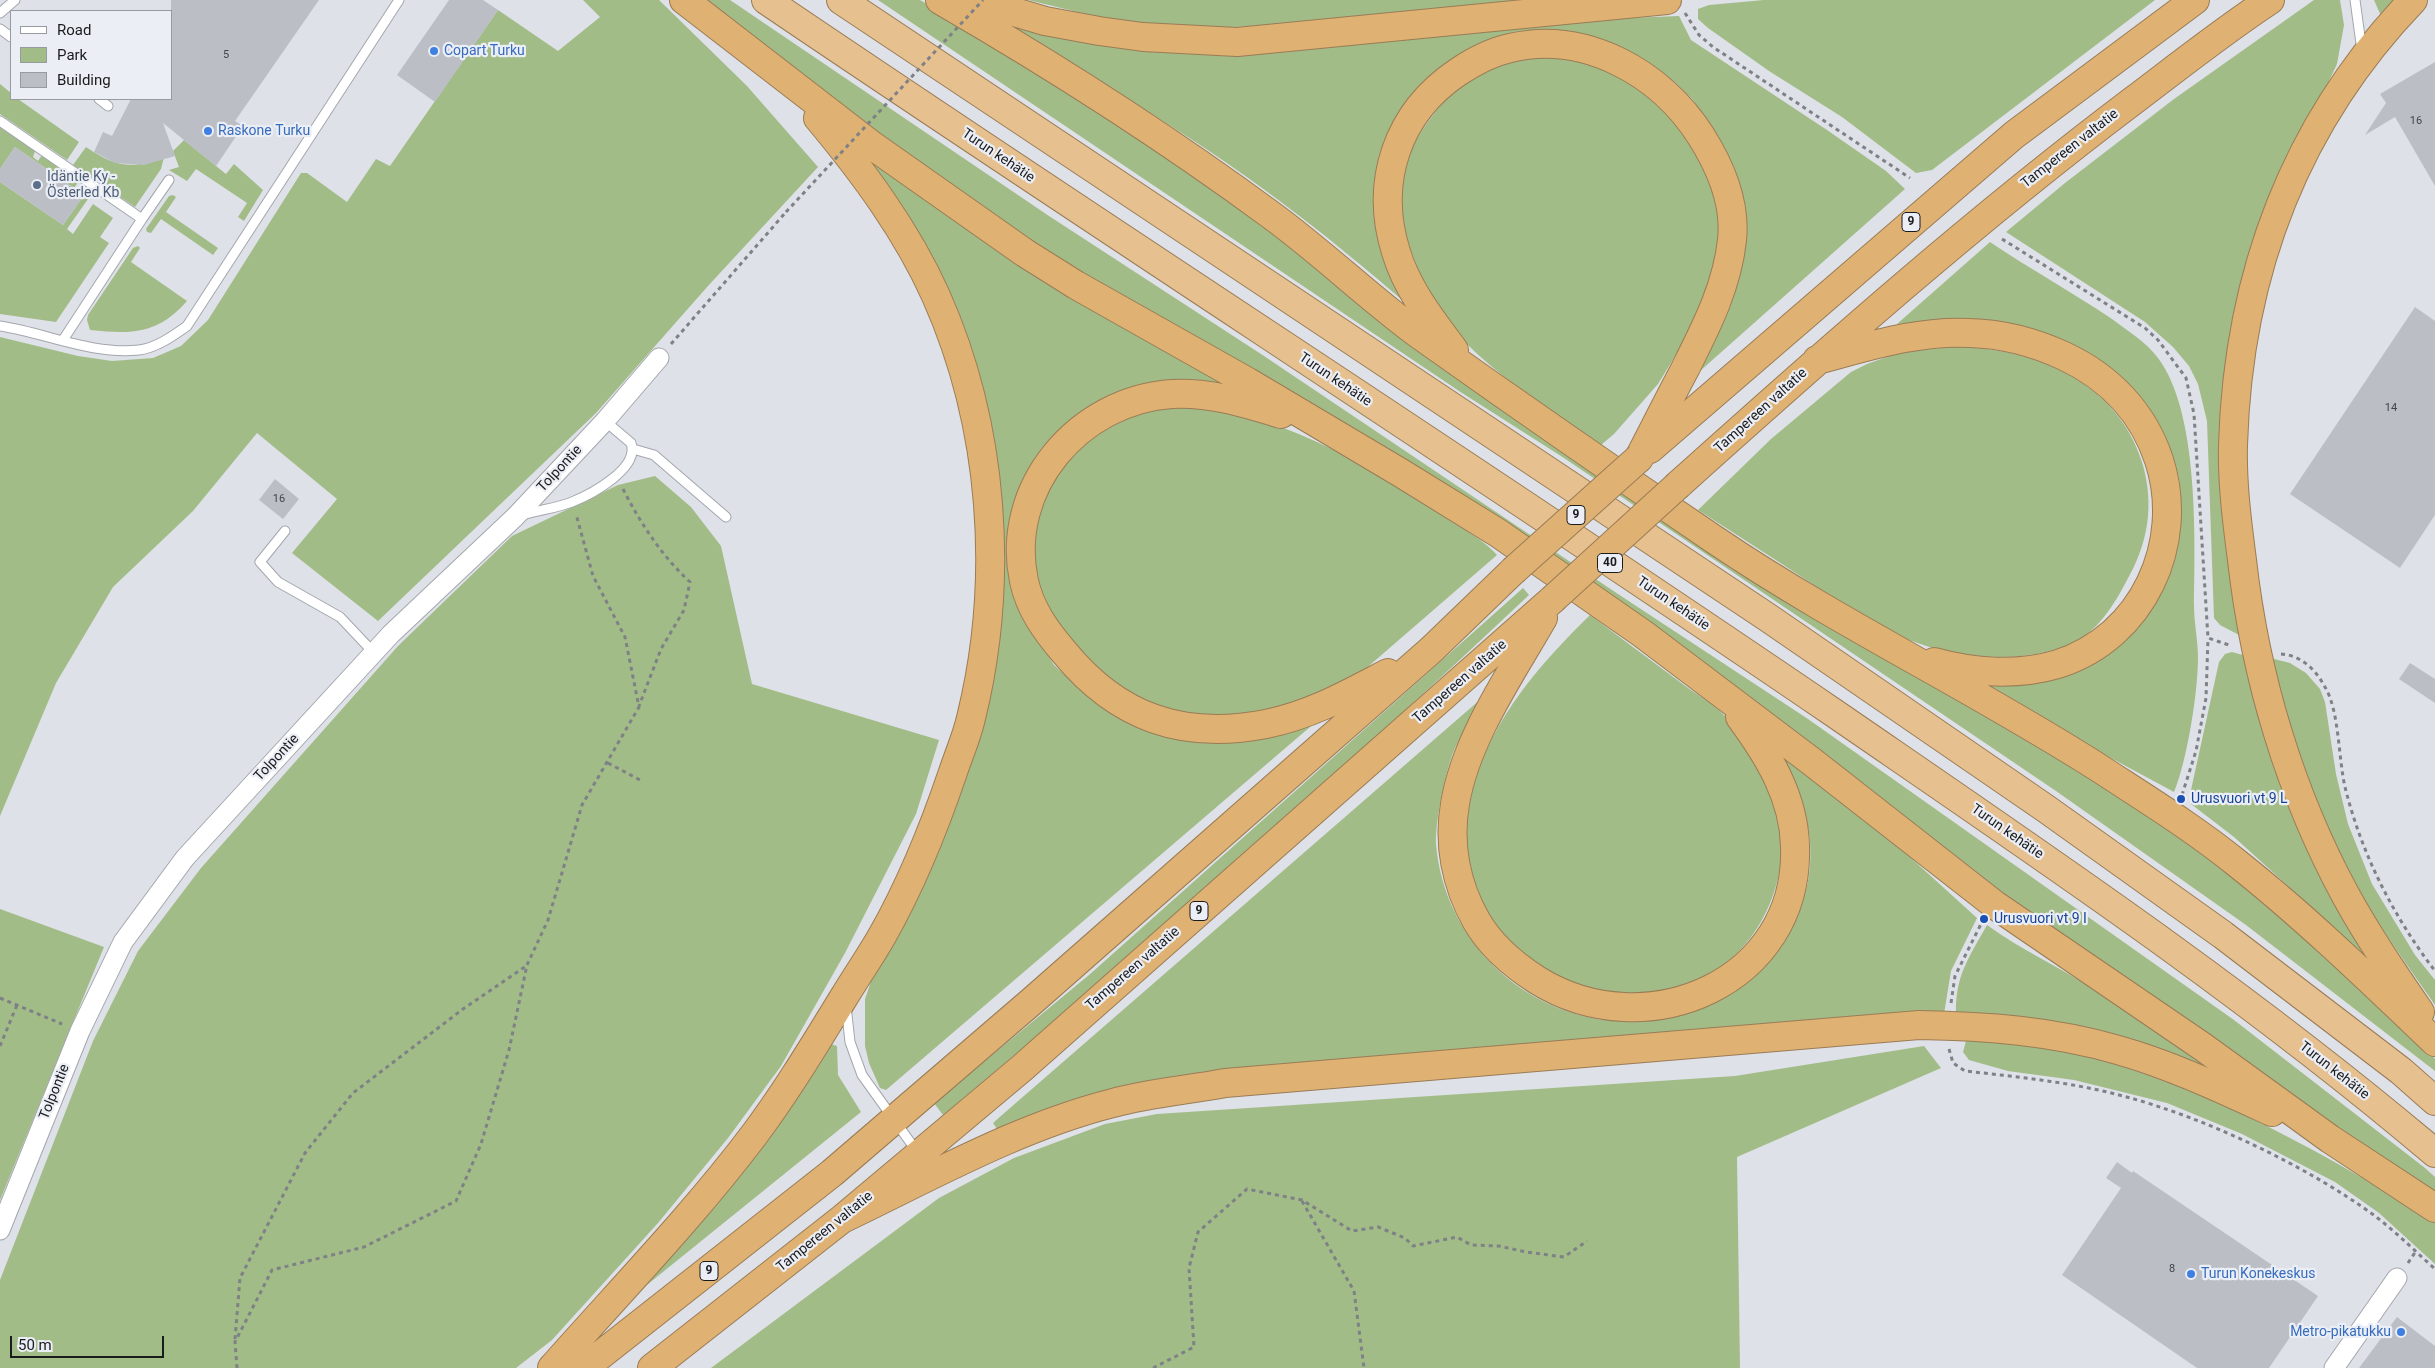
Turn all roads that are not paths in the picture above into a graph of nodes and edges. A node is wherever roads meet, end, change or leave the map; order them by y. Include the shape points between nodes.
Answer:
1 (16, 0) edge
2 (399, 0) edge
3 (684, 0) edge
4 (766, 0) edge
5 (841, 0) edge
6 (940, 0) edge
7 (974, 0) edge
8 (2195, 0) edge
9 (2270, 0) edge
10 (2355, 0) edge
11 (2413, 0) edge
12 (1676, 6) edge
13 (0, 13) edge
14 (2363, 58) junction
15 (786, 80) junction
16 (99, 100) edge
17 (108, 106) dead end
18 (0, 122) edge
19 (169, 180) dead end
20 (142, 219) junction
21 (0, 326) edge
22 (64, 340) junction
23 (659, 358) road end
24 (1817, 360) junction
25 (1467, 367) junction
26 (605, 421) junction
27 (1327, 429) junction
28 (633, 449) junction
29 (1639, 458) junction
30 (515, 517) junction
31 (726, 517) dead end
32 (285, 531) dead end
33 (1553, 600) junction
34 (1431, 650) junction
35 (374, 652) junction
36 (1904, 653) junction
37 (1726, 698) junction
38 (844, 996) junction
39 (2435, 1034) edge
40 (2435, 1042) edge
41 (2435, 1101) edge
42 (893, 1120) junction
43 (2330, 1138) junction
44 (2435, 1153) edge
45 (919, 1155) junction
46 (2435, 1208) edge
47 (842, 1219) junction
48 (0, 1230) edge
49 (2397, 1278) dead end
50 (552, 1368) edge
51 (584, 1368) edge
52 (652, 1368) edge
53 (2334, 1368) edge

1 - 13 lane
2 - 22 lane via 187,326 169,339 141,350 109,350
3 - 15 highway
4 - 44 highway, Turun kehätie / 40 via 1740,649 2024,843 2203,970 2375,1102
5 - 41 highway via 1767,617 2028,797 2223,934 2401,1071
6 - 25 highway via 1087,88 1190,156 1276,219 1418,334
7 - 12 highway via 1045,21 1099,31 1152,38 1237,42
8 - 29 highway, 9 via 2014,135
9 - 24 highway, Tampereen valtatie / 9 via 2042,170
10 - 14 lane
11 - 14 highway
14 - 39 highway via 2329,105 2304,150 2284,194 2254,282 2242,333 2236,400 2233,447 2238,524 2255,647 2272,714 2294,777 2346,894 2380,954
15 - 27 highway via 872,146 1026,253
15 - 38 highway via 856,164 902,233 936,295 964,369 978,424 987,497 990,576 984,653 971,720 918,863 883,934
16 - 17 lane
18 - 20 lane
19 - 20 lane
20 - 22 lane
21 - 22 lane
23 - 26 street, Tolpontie
24 - 33 highway, Tampereen valtatie / 9, bridge
24 - 36 highway via 1900,338 1929,334 1977,333 2026,341 2072,360 2111,386 2141,422 2161,466 2168,506 2160,562 2134,610 2109,636 2058,664 2006,671 1974,671
25 - 29 highway via 1415,296 1396,252 1388,213 1388,191 1390,166 1401,135 1414,113 1439,87 1465,68 1510,47 1546,44 1582,48 1618,60 1660,87 1694,125 1724,182 1732,224 1727,266 1714,309
25 - 36 highway via 1722,545
26 - 28 lane via 628,439
26 - 30 street, Tolpontie
27 - 34 highway via 1246,403 1197,394 1142,399 1099,415 1057,454 1041,476 1027,507 1022,532 1022,568 1037,616 1084,676 1128,709 1164,723 1205,729 1250,726 1298,716 1331,704
27 - 37 highway via 1498,533 1643,634
28 - 30 lane via 628,465 616,476 573,501
28 - 31 lane via 654,456
29 - 34 highway, 9, bridge
30 - 35 street, Tolpontie
32 - 35 lane via 260,562 278,582 340,617
33 - 37 highway via 1490,712 1468,760 1454,806 1453,838 1457,874 1480,928 1502,954 1546,986 1576,1000 1613,1006 1679,1003 1712,990 1730,978 1750,962 1769,938 1784,911 1793,877 1795,844 1792,822 1780,781
33 - 45 highway, Tampereen valtatie / 9
34 - 42 highway, 9
35 - 48 street, Tolpontie via 185,858 123,942 80,1031
36 - 40 highway via 2098,768 2233,860 2331,944
37 - 43 highway via 1995,905
38 - 42 lane via 850,1042 862,1075
38 - 50 highway via 800,1071 753,1136 704,1197
42 - 45 lane
42 - 51 highway, 9 via 748,1241
43 - 46 highway
43 - 47 highway via 2214,1086 2118,1050 2067,1037 2016,1030 1919,1025 1225,1083 1114,1102 1009,1140
45 - 47 highway, Tampereen valtatie / 9
47 - 52 highway, Tampereen valtatie / 9
49 - 53 street

